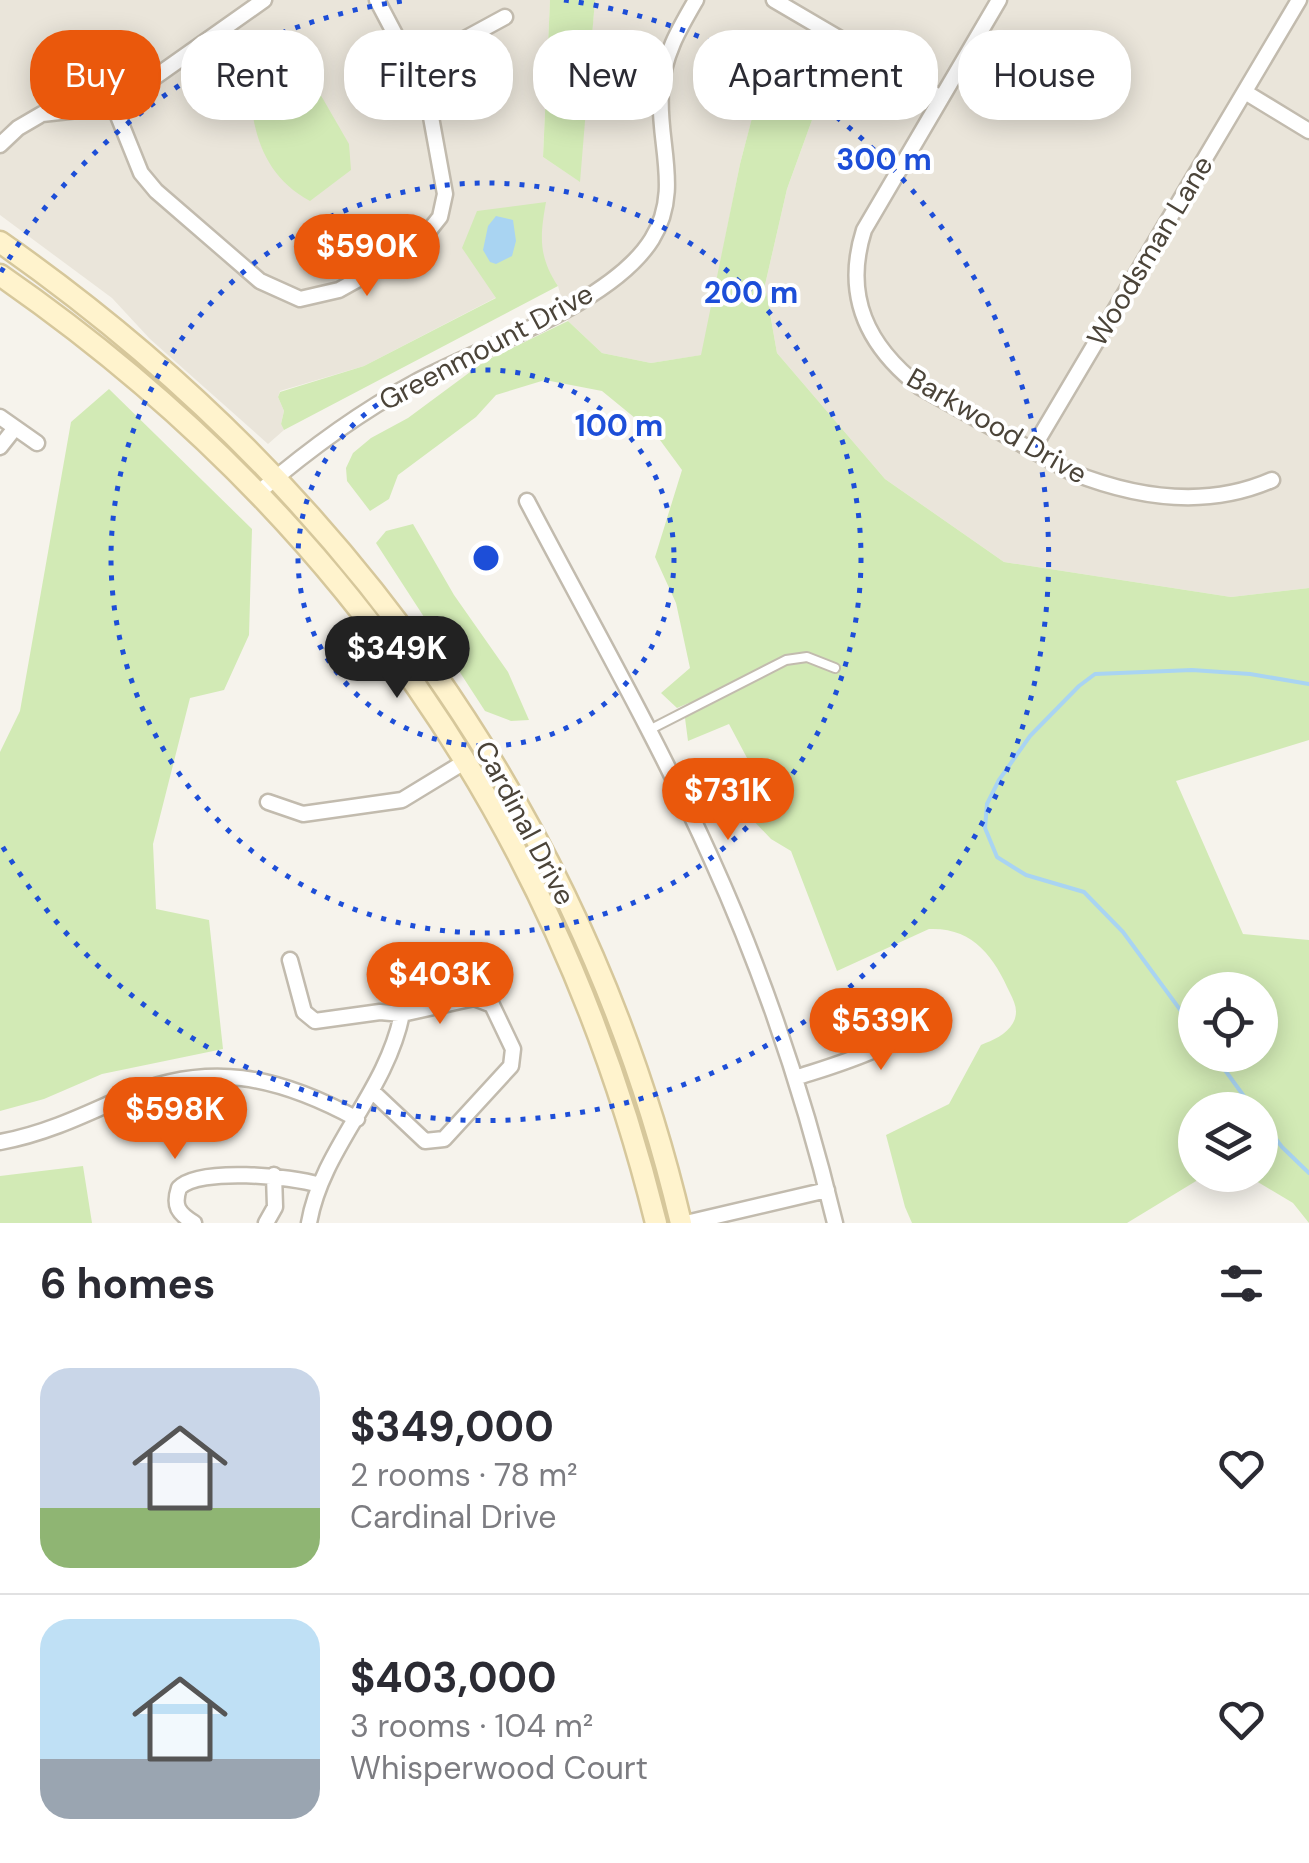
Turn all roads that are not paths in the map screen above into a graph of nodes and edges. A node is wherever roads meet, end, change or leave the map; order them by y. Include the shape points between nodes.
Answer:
1 (264, 0) edge
2 (377, 0) edge
3 (696, 0) edge
4 (774, 0) edge
5 (999, 0) edge
6 (1299, 0) edge
7 (504, 16) dead end
8 (393, 30) edge
9 (480, 30) edge
10 (161, 73) edge
11 (1245, 92) junction
12 (941, 98) junction
13 (32, 120) edge
14 (120, 120) edge
15 (432, 120) edge
16 (1309, 132) edge
17 (0, 145) edge
18 (0, 242) edge
19 (0, 274) edge
20 (0, 417) edge
21 (15, 428) junction
22 (37, 444) dead end
23 (0, 447) edge
24 (1032, 450) junction
25 (276, 477) junction
26 (1272, 480) dead end
27 (259, 492) junction
28 (528, 501) dead end
29 (835, 668) dead end
30 (648, 731) junction
31 (466, 761) junction
32 (268, 802) dead end
33 (290, 960) dead end
34 (934, 1010) dead end
35 (402, 1014) junction
36 (795, 1078) junction
37 (372, 1092) junction
38 (357, 1119) junction
39 (0, 1142) edge
40 (274, 1175) junction
41 (318, 1185) junction
42 (827, 1190) junction
43 (194, 1223) edge
44 (266, 1223) edge
45 (309, 1223) edge
46 (656, 1223) edge
47 (683, 1223) edge
48 (834, 1223) edge

1 - 10 street
2 - 8 street
3 - 25 street, Greenmount Drive via 664,70 660,109 668,192 659,227 639,256 561,312 367,410
4 - 12 street
5 - 12 street, Barkwood Drive
6 - 11 street, Woodsman Lane
7 - 9 street
11 - 16 street
11 - 24 street, Woodsman Lane
12 - 24 street, Barkwood Drive via 864,230 855,267 859,302 874,340 900,372
13 - 17 street
14 - 15 street via 141,173 156,191 260,281 300,300 339,290 416,248 440,217 445,194
18 - 25 main road, Cardinal Drive via 142,352
19 - 27 main road, Cardinal Drive via 140,380
20 - 21 street
21 - 22 street
21 - 23 street
24 - 26 street, Barkwood Drive via 1096,482 1149,495 1218,496
25 - 27 street, Greenmount Drive
25 - 47 main road, Cardinal Drive via 348,557 454,698 558,878 636,1068
27 - 31 main road, Cardinal Drive via 362,612
28 - 30 street
29 - 30 lane via 807,657 786,660
30 - 36 street via 741,927
31 - 32 street via 402,800 303,814
31 - 46 main road, Cardinal Drive via 581,988
33 - 35 street via 304,1012 315,1021
34 - 36 street via 878,1051
35 - 37 street via 390,1060
35 - 37 street via 484,1000 513,1048 511,1066 437,1142 425,1141
36 - 42 street
37 - 38 street
38 - 39 street via 282,1084 204,1076 153,1086 56,1127
38 - 41 street
40 - 41 street
40 - 43 street via 185,1182 176,1205
40 - 44 street via 275,1208
41 - 45 street
42 - 47 street
42 - 48 street

